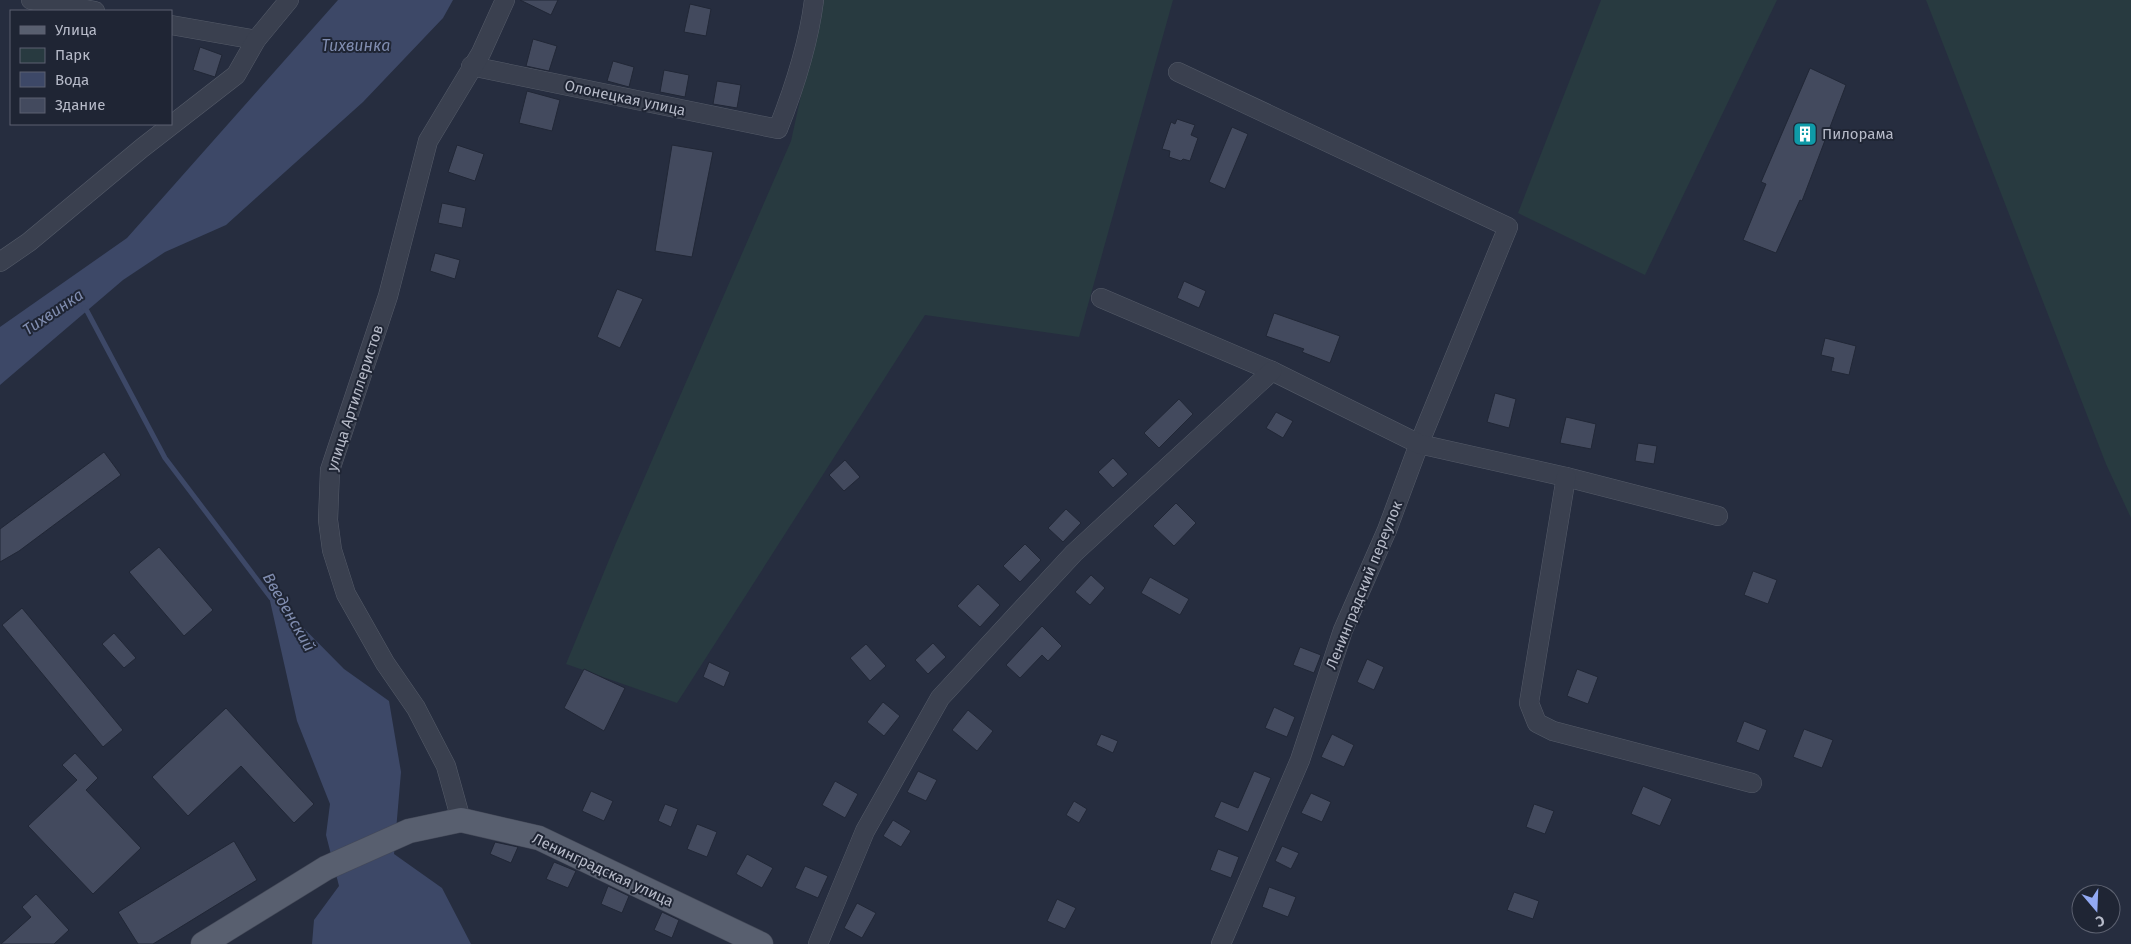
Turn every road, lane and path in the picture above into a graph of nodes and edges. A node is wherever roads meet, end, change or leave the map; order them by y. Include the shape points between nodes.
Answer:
1 (31, 0) edge
2 (289, 0) edge
3 (505, 0) edge
4 (814, 0) edge
5 (89, 10) edge
6 (172, 25) edge
7 (256, 40) junction
8 (471, 66) junction
9 (1178, 72) dead end
10 (172, 125) edge
11 (172, 125) edge
12 (0, 262) edge
13 (1101, 298) dead end
14 (1272, 371) junction
15 (1419, 444) junction
16 (1566, 477) junction
17 (1718, 516) dead end
18 (1752, 783) dead end
19 (461, 820) junction
20 (203, 944) edge
21 (761, 944) edge
22 (818, 944) edge
23 (1221, 944) edge

1 - 5 street
2 - 7 street
3 - 8 street, улица Артиллеристов via 481,53
4 - 8 street, Олонецкая улица via 812,18 778,130
6 - 7 street
7 - 11 street via 236,75
8 - 19 street, улица Артиллеристов via 428,141 388,296 330,470 328,520 332,550 346,594 385,663 416,708 446,766
9 - 15 street, Ленинградский переулок via 1508,227
10 - 12 street via 36,237
13 - 14 street
14 - 15 street
14 - 22 street via 1074,553 940,698 865,831
15 - 16 street
15 - 23 street, Ленинградский переулок via 1387,530 1343,630 1300,760
16 - 17 street
16 - 18 street via 1529,703 1537,722 1553,730
19 - 20 main road, Ленинградская улица via 409,831 326,868
19 - 21 main road, Ленинградская улица via 539,838

